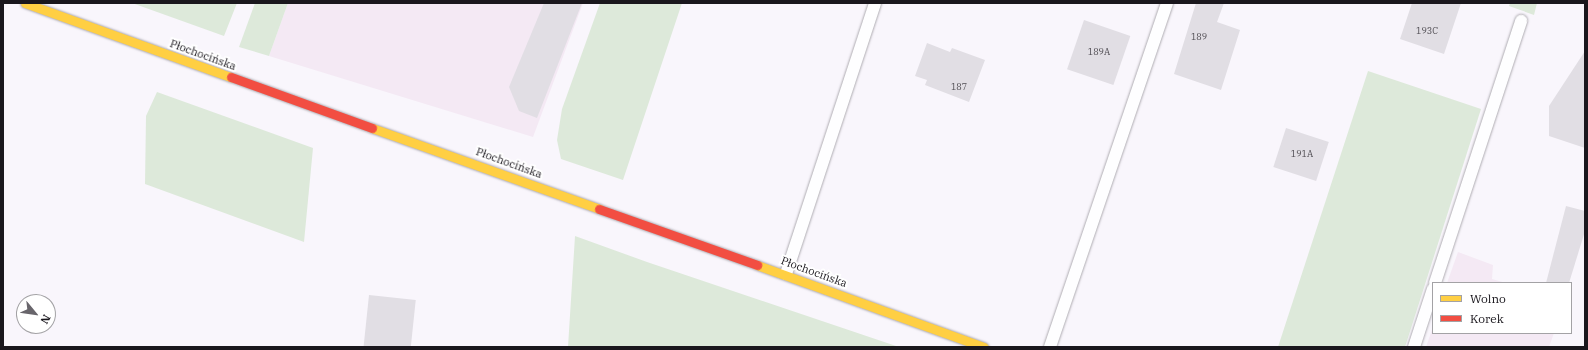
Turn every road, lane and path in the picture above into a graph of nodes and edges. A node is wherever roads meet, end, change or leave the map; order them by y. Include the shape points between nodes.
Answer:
1 (25, 3) edge
2 (875, 3) edge
3 (1167, 3) edge
4 (1521, 22) dead end
5 (786, 274) junction
6 (1435, 282) edge
7 (1432, 291) edge
8 (984, 347) edge
9 (1050, 347) edge
10 (1414, 347) edge

1 - 5 main road, Płochocińska
2 - 5 lane
3 - 9 lane
4 - 6 lane
5 - 8 main road, Płochocińska
7 - 10 lane

